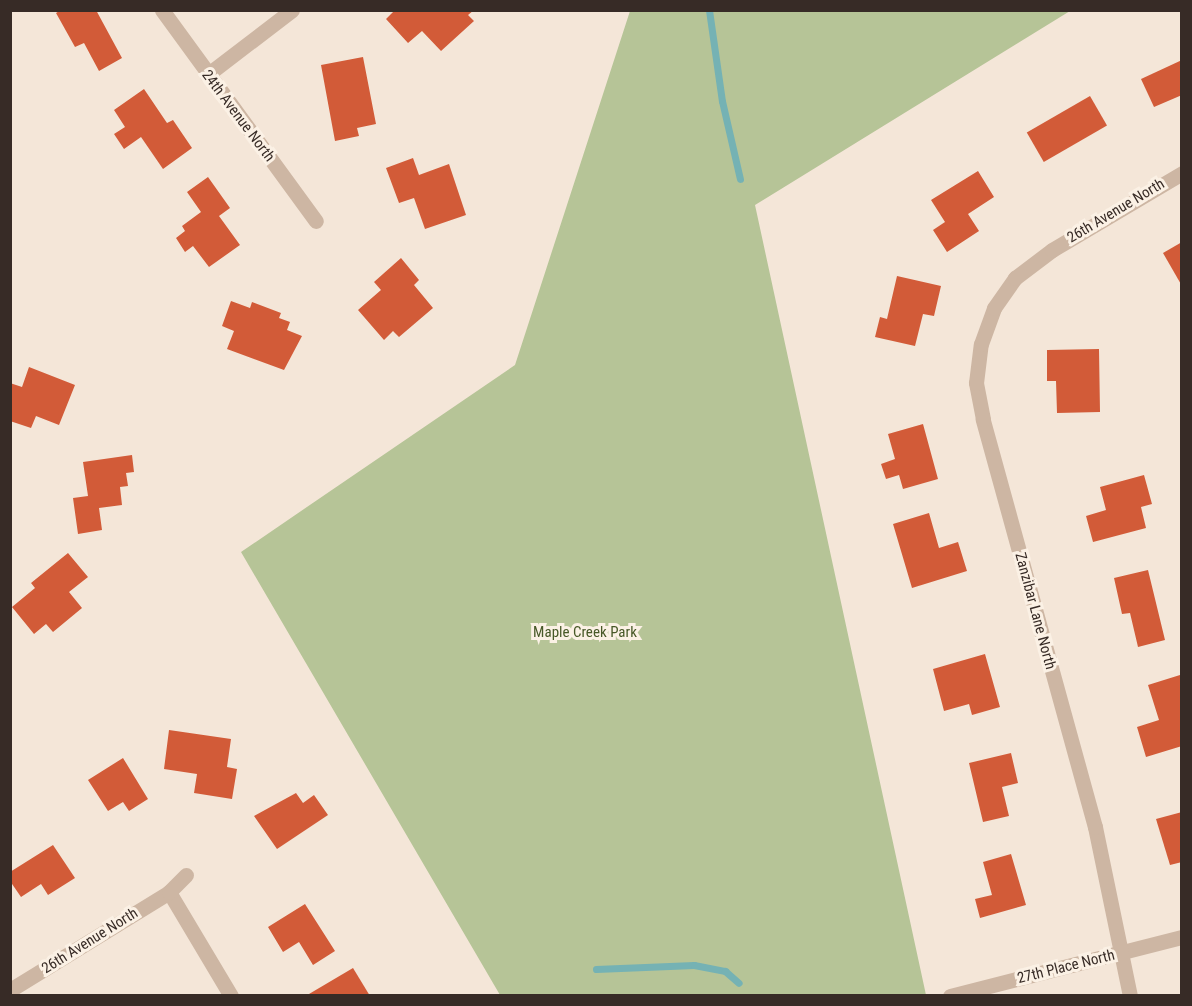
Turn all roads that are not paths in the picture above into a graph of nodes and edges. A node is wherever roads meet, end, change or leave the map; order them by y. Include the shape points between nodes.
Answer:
1 (162, 10) edge
2 (292, 10) edge
3 (207, 75) junction
4 (1182, 173) edge
5 (316, 221) dead end
6 (1052, 250) joint
7 (186, 875) dead end
8 (169, 892) junction
9 (1182, 937) edge
10 (1123, 953) junction
11 (10, 990) edge
12 (231, 996) edge
13 (950, 996) edge
14 (1130, 996) edge

1 - 3 street, 24th Avenue North
2 - 3 street
3 - 5 street, 24th Avenue North
4 - 6 street, 26th Avenue North
6 - 10 street, Zanzibar Lane North via 1015,278 994,308 981,344 976,382 982,419 1095,828
7 - 8 street, 26th Avenue North
8 - 11 street, 26th Avenue North
8 - 12 street
9 - 10 street, 27th Place North
10 - 13 street, 27th Place North
10 - 14 street, Zanzibar Lane North

